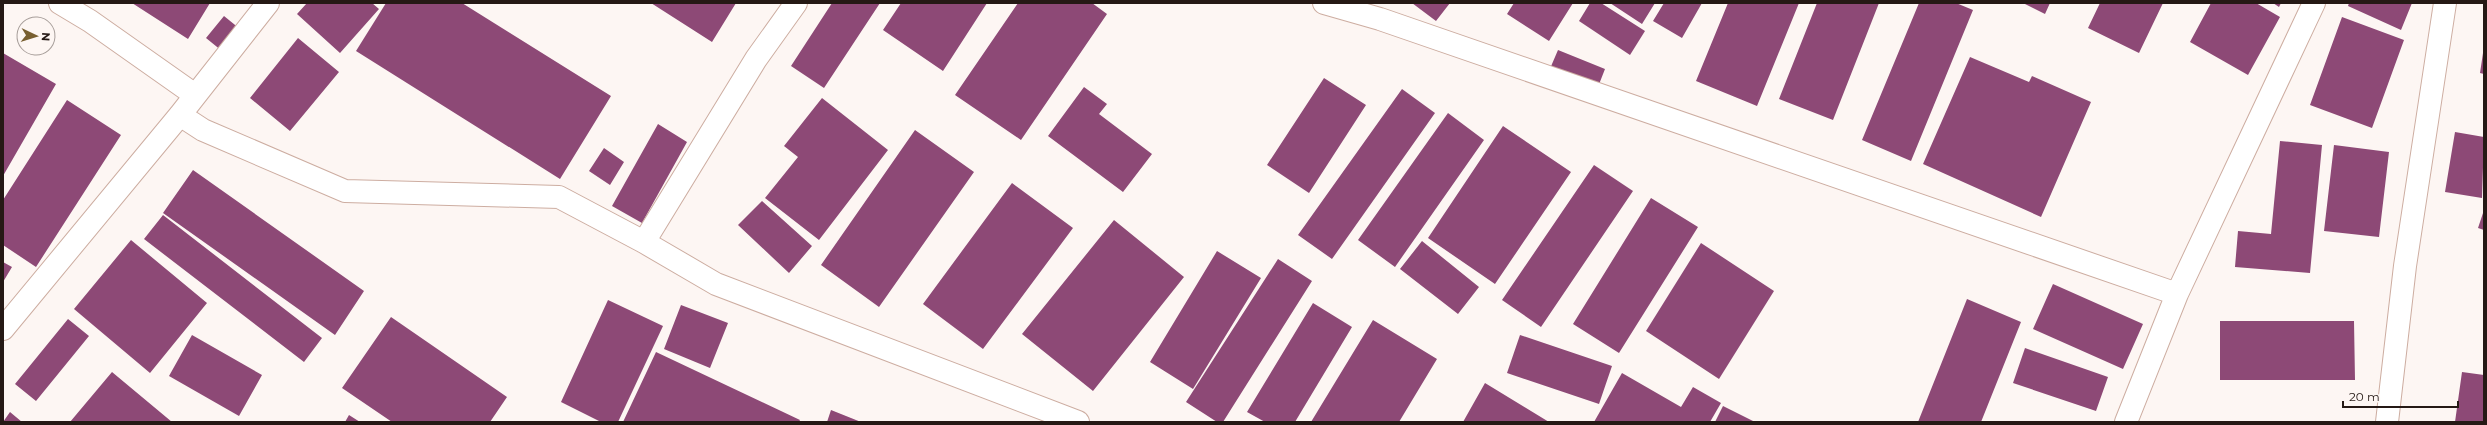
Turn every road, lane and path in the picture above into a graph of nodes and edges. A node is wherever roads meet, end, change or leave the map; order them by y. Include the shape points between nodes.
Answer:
1 (60, 3) edge
2 (268, 3) edge
3 (796, 3) edge
4 (1324, 3) edge
5 (2314, 3) edge
6 (2445, 3) edge
7 (194, 95) junction
8 (180, 115) junction
9 (644, 242) junction
10 (2177, 294) junction
11 (3, 329) edge
12 (1070, 421) edge
13 (2126, 422) edge
14 (2387, 422) edge

1 - 7 street via 90,21
2 - 7 street
3 - 9 street via 756,59
4 - 10 street via 1388,22
5 - 10 street
6 - 14 street via 2404,266
7 - 8 street
8 - 9 street via 204,130 345,191 559,197
8 - 11 street
9 - 12 street via 716,284
10 - 13 street

